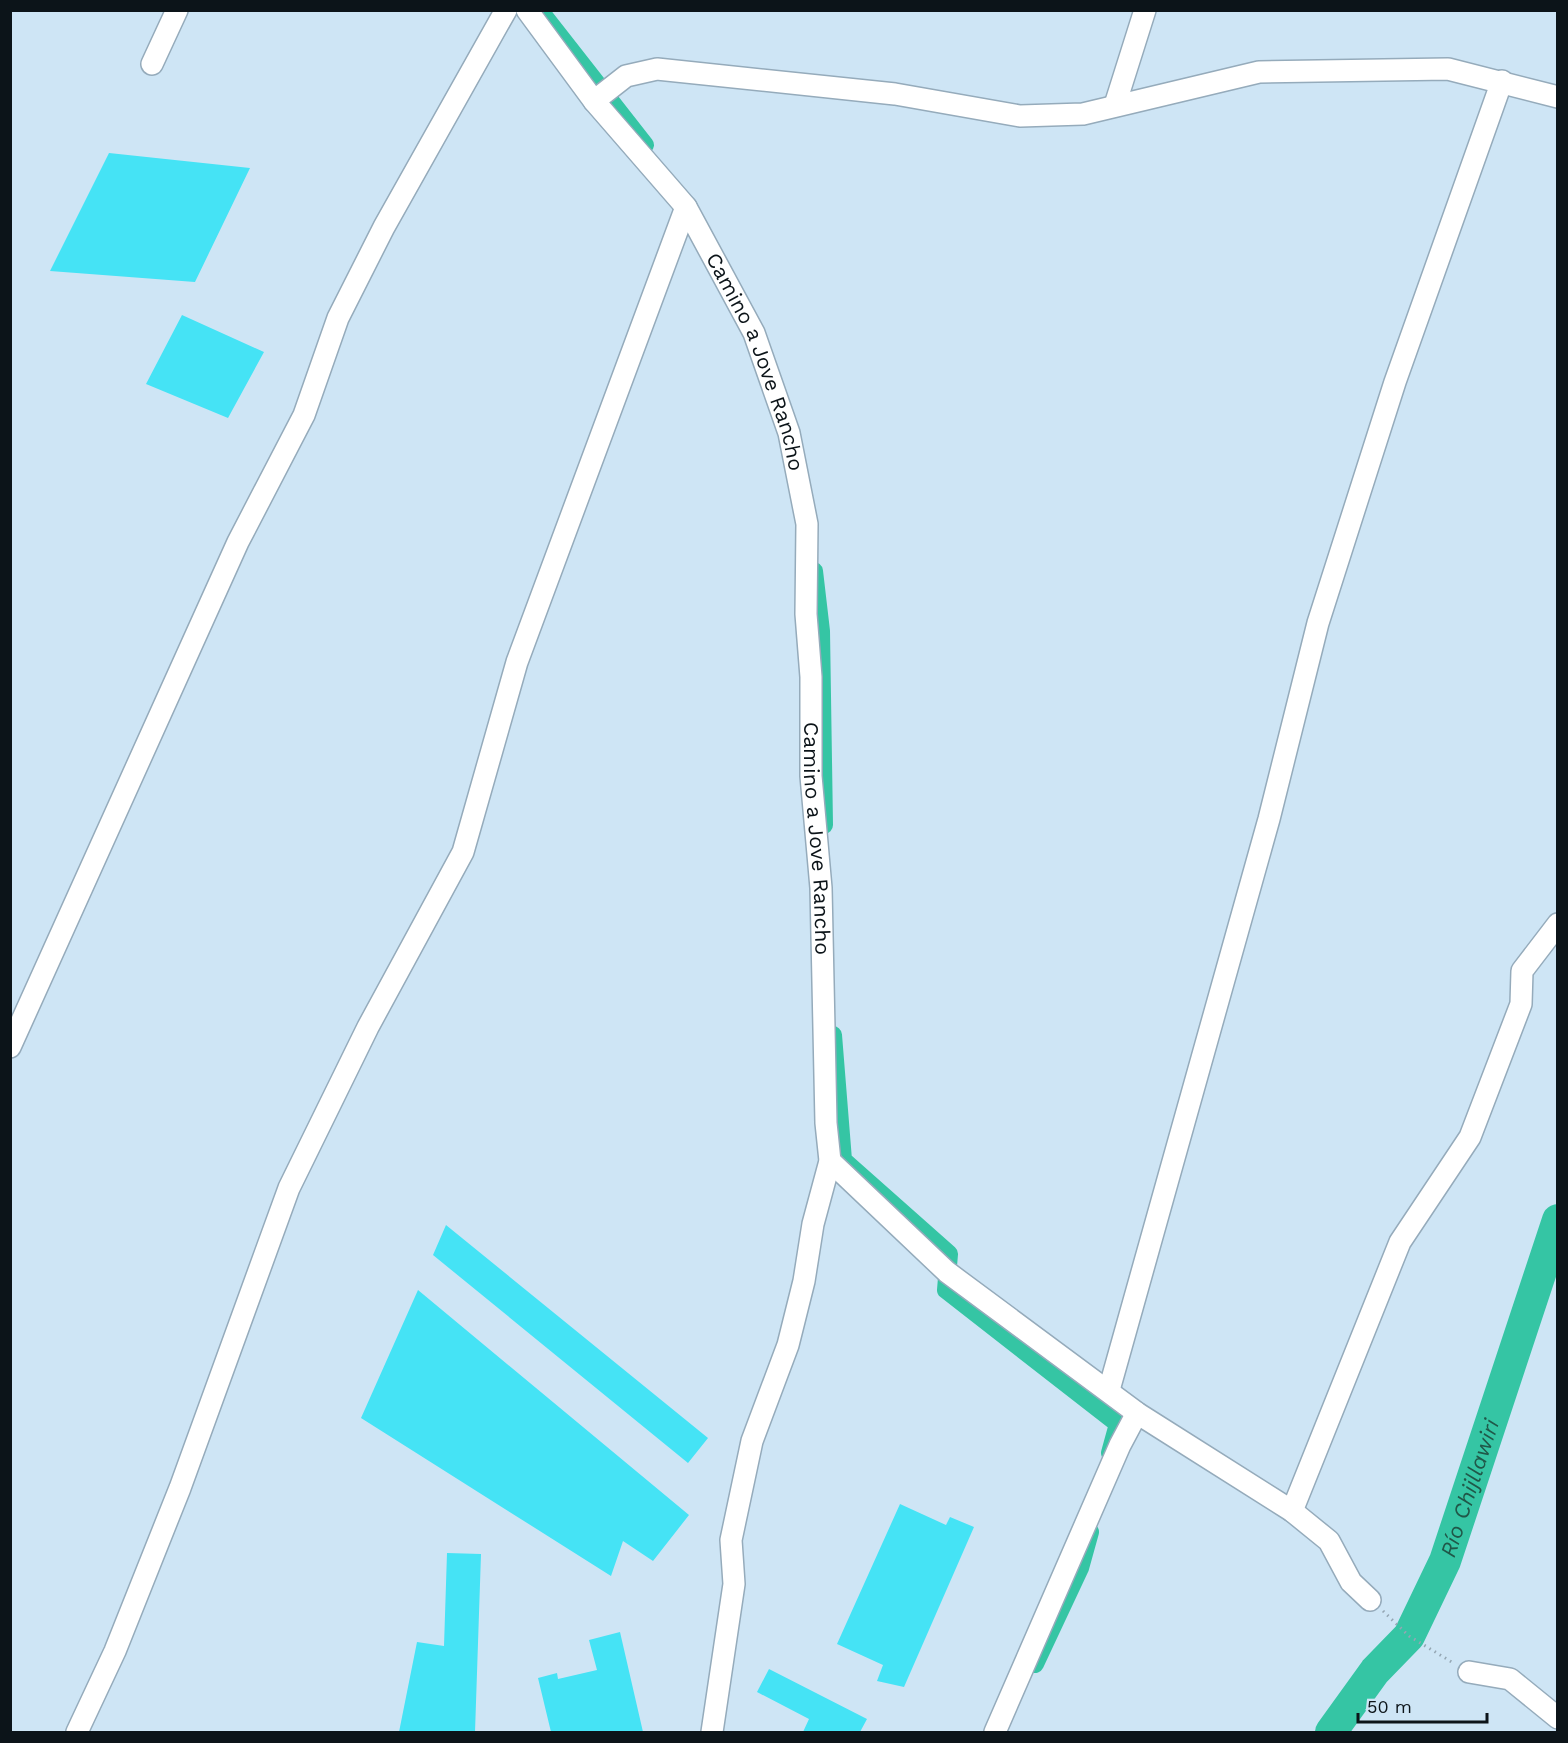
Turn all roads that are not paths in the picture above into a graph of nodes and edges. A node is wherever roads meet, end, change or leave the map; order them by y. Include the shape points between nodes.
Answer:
1 (177, 10) edge
2 (506, 10) edge
3 (527, 10) edge
4 (1145, 10) edge
5 (152, 64) dead end
6 (1502, 81) junction
7 (1557, 97) edge
8 (594, 101) junction
9 (1115, 105) junction
10 (687, 207) junction
11 (1557, 924) edge
12 (10, 1047) edge
13 (830, 1161) junction
14 (1109, 1390) junction
15 (1137, 1413) junction
16 (1292, 1511) junction
17 (1370, 1600) road end
18 (1469, 1672) road end
19 (1557, 1718) edge
20 (77, 1732) edge
21 (712, 1732) edge
22 (995, 1732) edge

1 - 5 street
2 - 12 street via 384,227 338,318 303,415 238,542
3 - 8 street, Camino a Jove Rancho
4 - 9 street
6 - 7 street
6 - 9 street via 1448,69 1259,72
6 - 14 street via 1395,382 1318,623 1269,819
8 - 9 street via 626,76 657,69 896,94 1020,116 1083,114
8 - 10 street, Camino a Jove Rancho
10 - 13 street, Camino a Jove Rancho via 754,333 789,433 807,524 811,776 820,888
10 - 20 street via 517,662 463,852 368,1027 289,1188 180,1488 115,1651
11 - 16 street via 1522,971 1521,1004 1470,1137 1400,1242
13 - 14 street via 948,1272
13 - 21 street, Camino a Jove Rancho via 788,1346 752,1441 731,1540 734,1584
14 - 15 street
15 - 16 street
15 - 22 street
16 - 17 street via 1329,1541 1351,1582
18 - 19 street via 1510,1679

